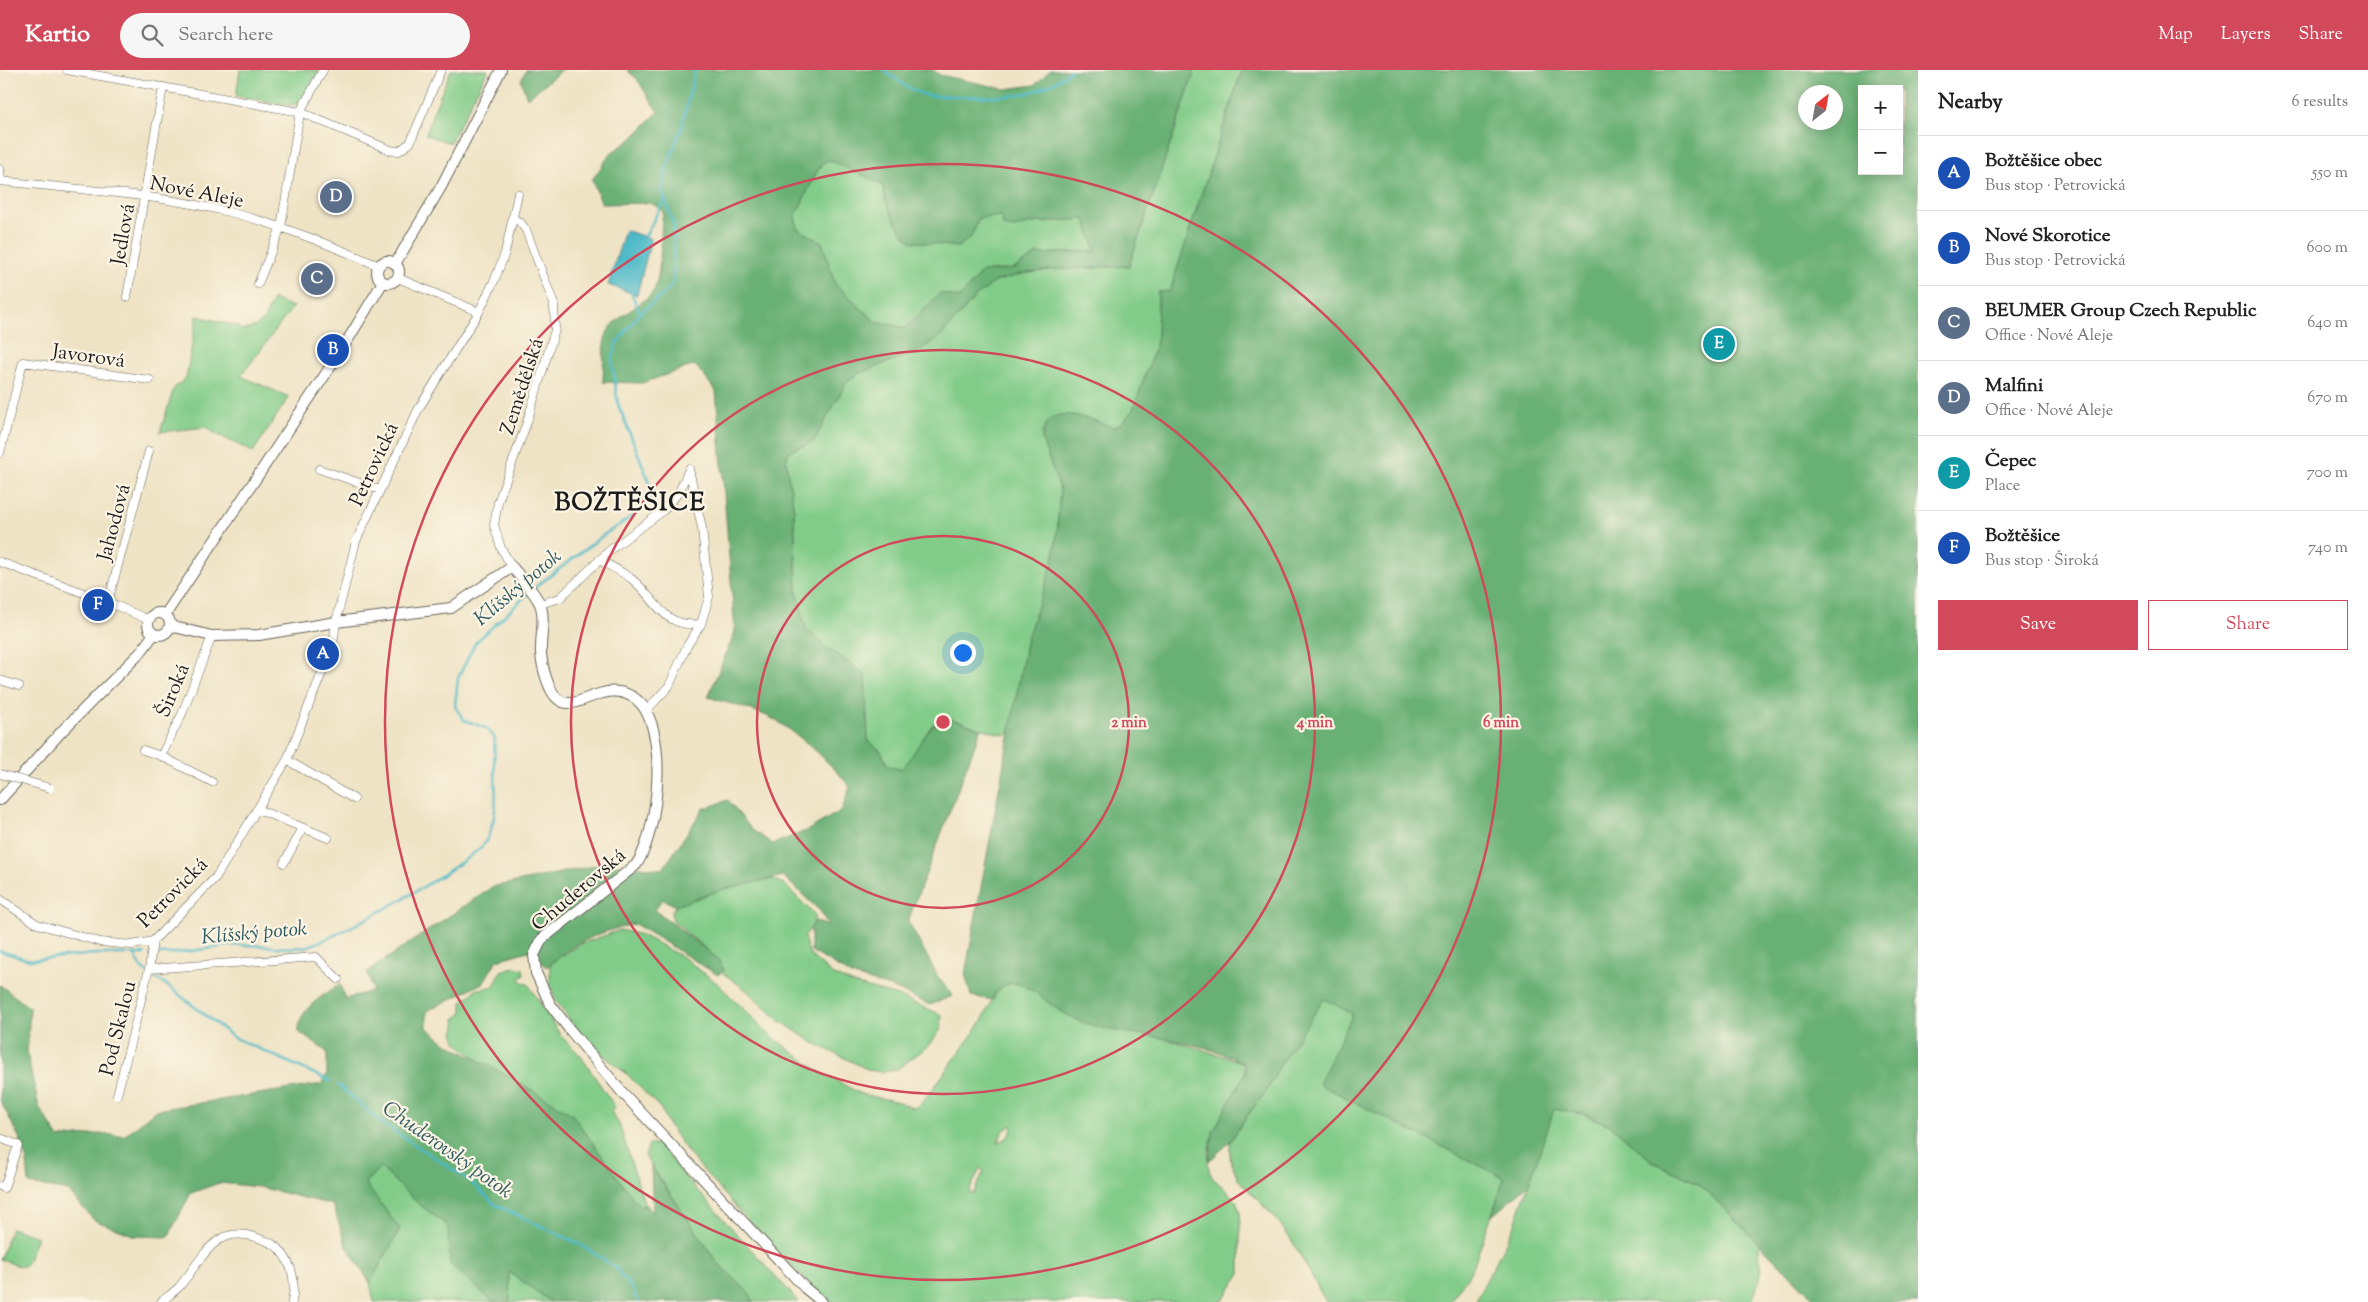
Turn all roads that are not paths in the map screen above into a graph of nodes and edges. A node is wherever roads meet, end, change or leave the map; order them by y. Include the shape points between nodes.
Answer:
1 (66, 70) edge
2 (323, 70) edge
3 (441, 70) edge
4 (501, 70) edge
5 (163, 87) junction
6 (300, 112) junction
7 (0, 169) edge
8 (0, 182) edge
9 (518, 194) dead end
10 (144, 198) junction
11 (512, 218) junction
12 (281, 227) junction
13 (395, 264) junction
14 (379, 266) junction
15 (398, 278) junction
16 (382, 282) junction
17 (258, 284) dead end
18 (127, 297) dead end
19 (478, 312) junction
20 (150, 380) dead end
21 (149, 451) dead end
22 (0, 453) edge
23 (319, 469) dead end
24 (380, 490) junction
25 (599, 560) junction
26 (0, 562) edge
27 (512, 567) junction
28 (108, 602) junction
29 (540, 604) junction
30 (165, 615) junction
31 (149, 620) junction
32 (336, 622) junction
33 (701, 624) junction
34 (170, 626) junction
35 (154, 634) junction
36 (212, 636) junction
37 (0, 680) edge
38 (19, 686) dead end
39 (647, 710) junction
40 (143, 750) dead end
41 (161, 756) junction
42 (287, 760) junction
43 (0, 774) edge
44 (212, 782) dead end
45 (50, 788) dead end
46 (354, 799) dead end
47 (0, 800) edge
48 (257, 809) junction
49 (303, 828) junction
50 (328, 838) dead end
51 (284, 863) dead end
52 (0, 899) edge
53 (153, 941) junction
54 (148, 972) junction
55 (338, 979) dead end
56 (117, 1095) dead end
57 (0, 1138) edge
58 (0, 1186) edge
59 (161, 1302) edge
60 (292, 1302) edge
61 (822, 1302) edge

1 - 5 street
2 - 6 street
3 - 6 street via 410,143 399,152
4 - 13 street via 441,187
5 - 6 street
5 - 10 street, Jedlová
6 - 12 street
7 - 8 street
8 - 10 street, Nové Aleje
9 - 11 street, Petrovická
10 - 12 street, Nové Aleje via 201,206
10 - 18 street, Jedlová
11 - 19 street, Petrovická via 504,253
11 - 27 street, Zemědělská via 526,230 550,292 555,330 498,502 494,525 501,548
12 - 14 street, Nové Aleje
12 - 17 street
13 - 14 street via 386,262
13 - 15 street
14 - 16 street via 378,275
15 - 16 street via 391,283
15 - 19 street
16 - 30 street via 341,351
19 - 24 street, Petrovická via 418,408
20 - 22 street, Javorová via 23,362
21 - 28 street, Jahodová
23 - 24 street
24 - 32 street, Petrovická via 356,541
25 - 29 street via 560,598
25 - 33 street via 633,580 665,616 688,625
25 - 33 street via 663,511 679,492 690,469 702,528 709,597
26 - 28 street
27 - 29 street
27 - 32 street via 451,608
28 - 31 street
29 - 39 street via 541,653 549,685 558,700 577,703 602,692 618,690 634,697
30 - 31 street via 156,614
30 - 34 street
31 - 35 street via 149,628
32 - 36 street via 258,635
32 - 42 street, Petrovická via 325,669
33 - 39 street via 669,686
34 - 35 street, Široká via 162,635
34 - 36 street
35 - 47 street
36 - 41 street, Široká via 182,714
37 - 38 street
39 - 61 street, Chuderovská via 652,723 657,788 656,808 646,847 636,865 542,939 534,955 536,973 550,1004 621,1091 805,1288
40 - 41 street
41 - 44 street
42 - 46 street
42 - 48 street, Petrovická
43 - 45 street, bridge
48 - 49 street
48 - 53 street, Petrovická via 216,877
49 - 50 street
49 - 51 street
52 - 53 street, Petrovická via 37,924 100,942 132,945
53 - 54 street, Pod Skalou
54 - 55 street, Pod Skalou via 316,957
54 - 56 street, Pod Skalou
57 - 58 street via 18,1145 4,1188
59 - 60 street via 218,1240 241,1234 276,1244 292,1271

